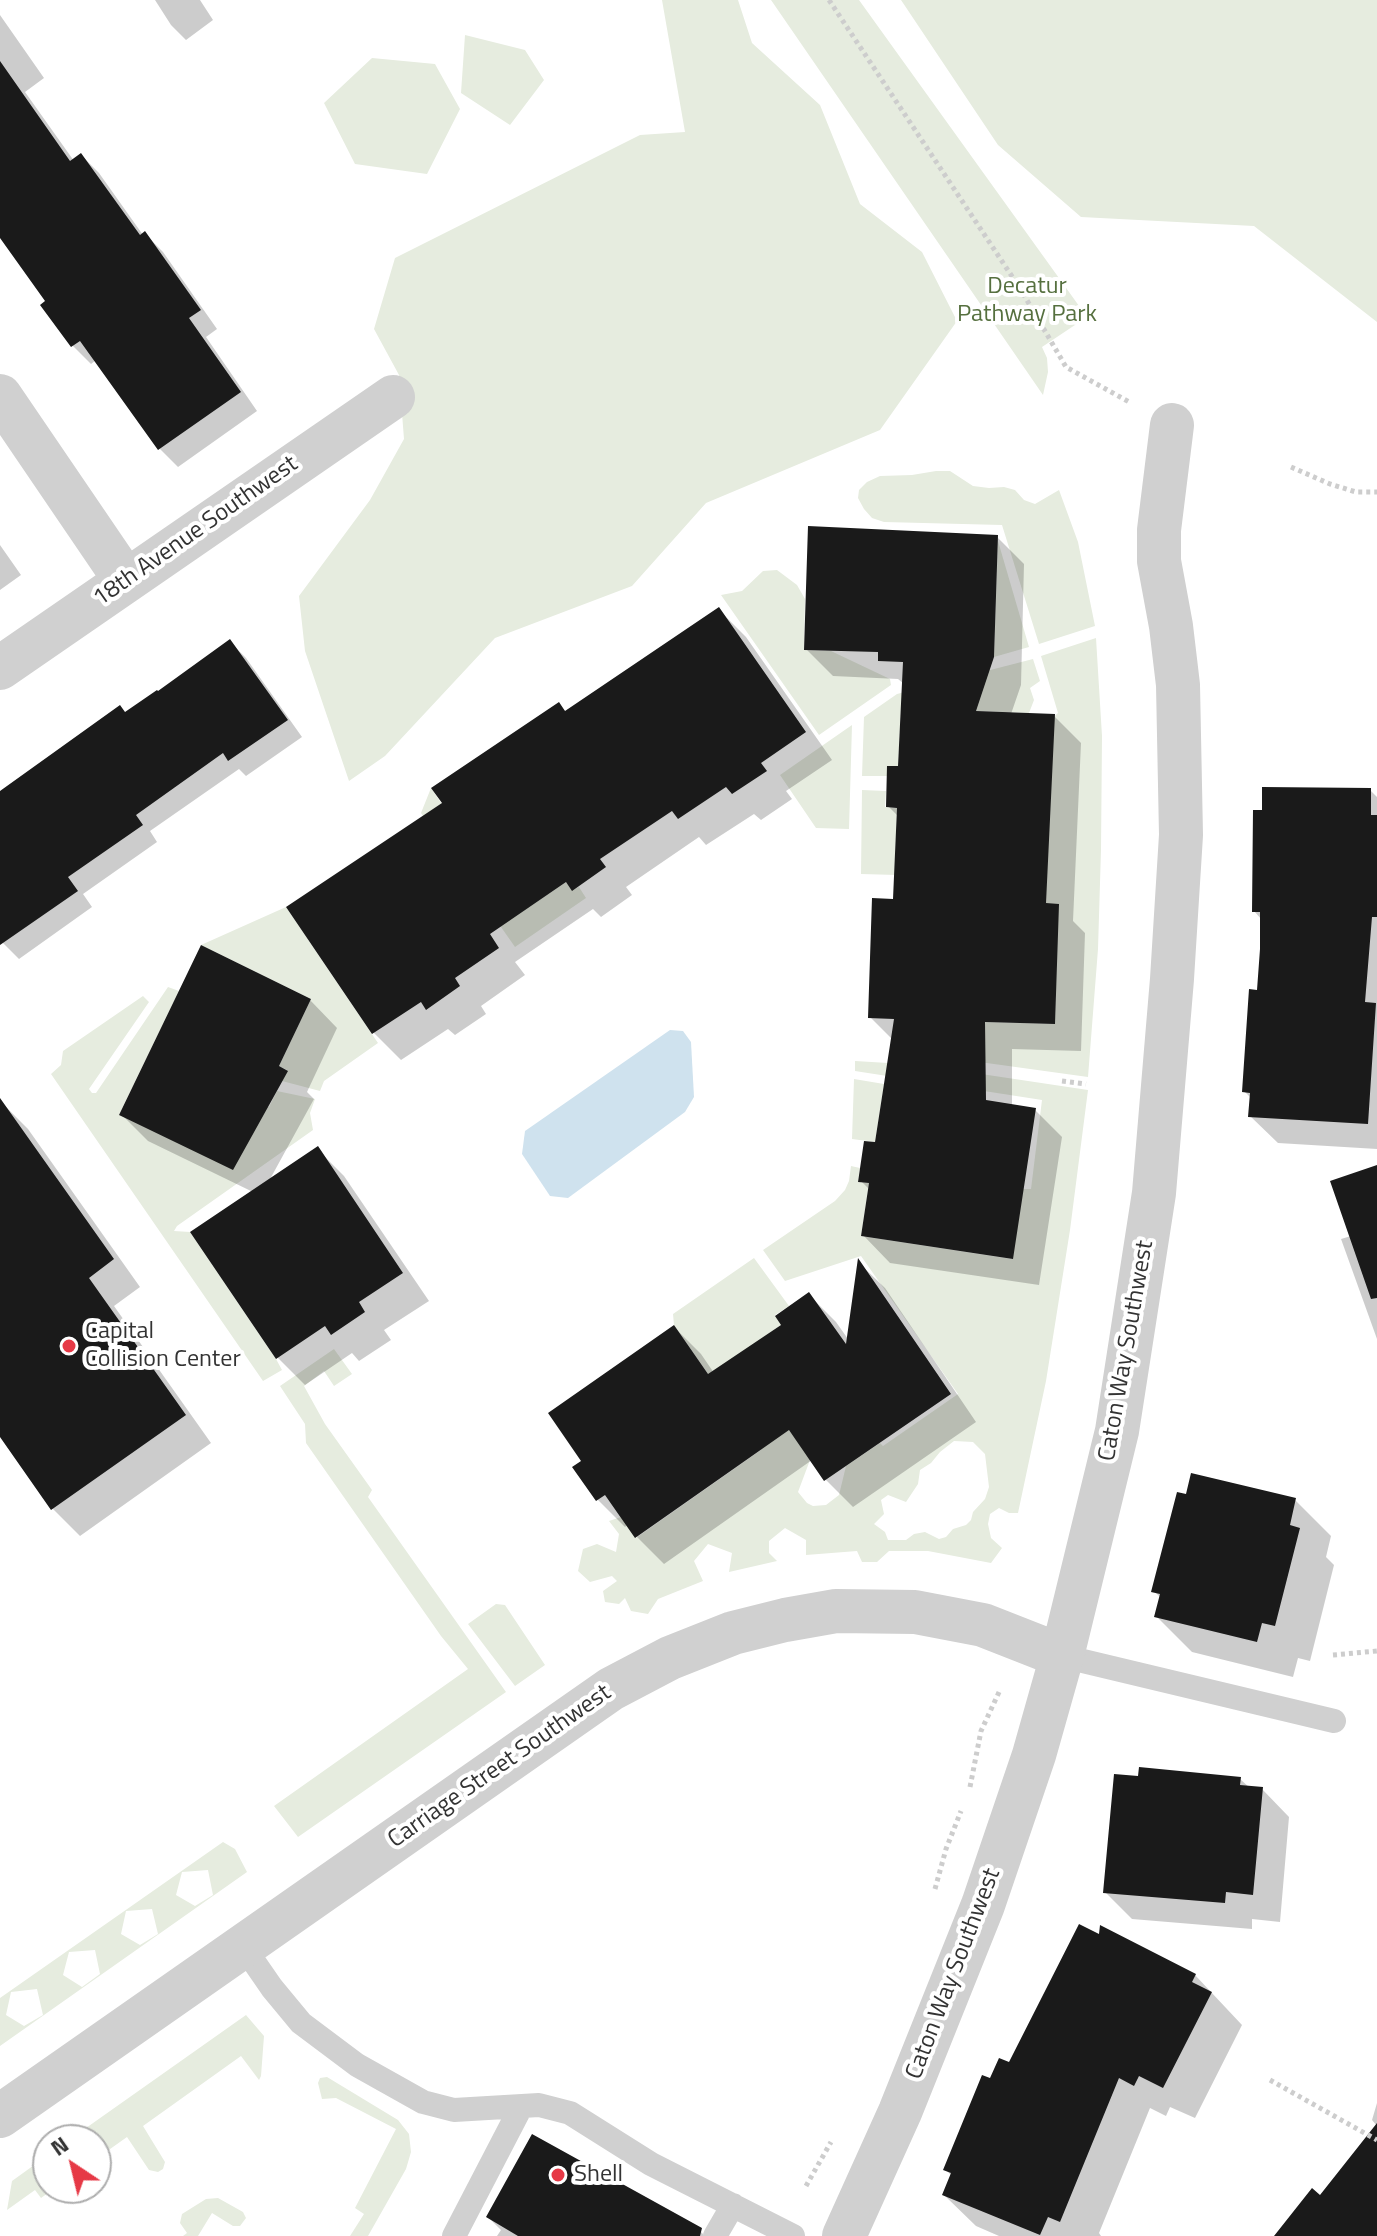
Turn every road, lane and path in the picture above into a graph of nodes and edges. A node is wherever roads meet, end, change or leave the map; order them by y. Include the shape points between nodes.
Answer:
1 (829, 0) edge
2 (0, 396) edge
3 (393, 397) dead end
4 (1172, 425) joint
5 (1291, 467) dead end
6 (1377, 492) edge
7 (126, 581) junction
8 (0, 668) edge
9 (1062, 1081) dead end
10 (1086, 1084) dead end
11 (1042, 1649) junction
12 (1377, 1651) edge
13 (1333, 1655) dead end
14 (1334, 1721) dead end
15 (969, 1793) dead end
16 (963, 1807) dead end
17 (934, 1891) dead end
18 (243, 1946) junction
19 (1270, 2080) dead end
20 (521, 2107) junction
21 (0, 2116) edge
22 (833, 2139) dead end
23 (1377, 2140) edge
24 (806, 2186) dead end
25 (733, 2205) junction
26 (454, 2236) edge
27 (715, 2236) edge
28 (793, 2236) edge
29 (844, 2236) edge

1 - 4 path via 1066,367
2 - 7 street
3 - 7 street, 18th Avenue Southwest
4 - 11 street, Caton Way Southwest via 1159,561 1178,685 1181,835 1156,1164 1117,1431
5 - 6 path via 1356,492
7 - 8 street, 18th Avenue Southwest
9 - 10 path
11 - 14 lane
11 - 15 path via 981,1731
11 - 18 street, Carriage Street Southwest via 983,1625 915,1612 836,1611 733,1633 611,1689
11 - 29 street, Caton Way Southwest via 1034,1755 983,1905
12 - 13 path
16 - 17 path
18 - 20 lane via 301,2023 357,2065 423,2102 454,2110
18 - 21 street, Carriage Street Southwest
19 - 23 path
20 - 25 lane via 539,2105 570,2113 651,2164
20 - 26 lane
22 - 24 path
25 - 27 lane
25 - 28 lane

